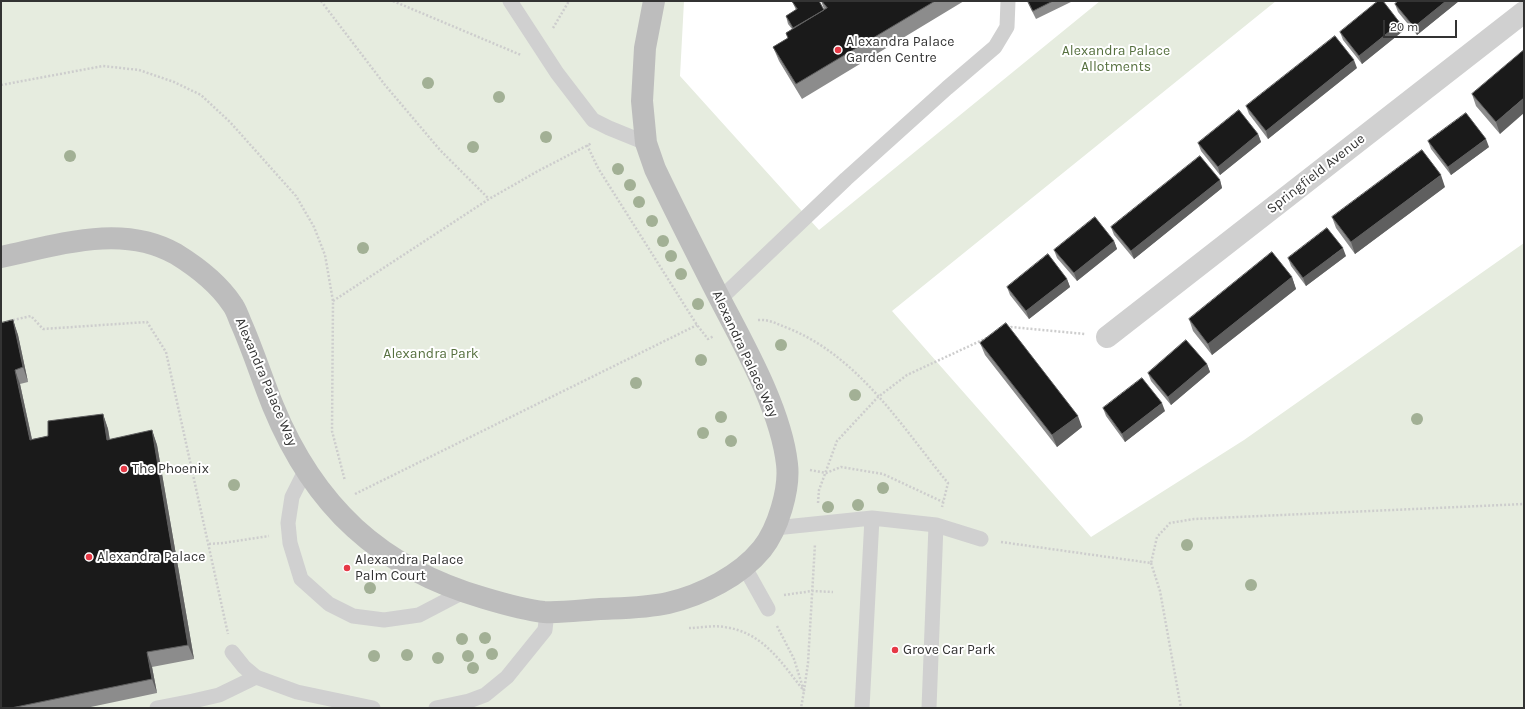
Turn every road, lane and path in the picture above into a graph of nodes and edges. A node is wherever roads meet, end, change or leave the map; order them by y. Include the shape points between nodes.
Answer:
1 (321, 1) edge
2 (393, 1) edge
3 (510, 1) edge
4 (569, 1) edge
5 (654, 1) edge
6 (1008, 1) edge
7 (1524, 12) edge
8 (541, 48) junction
9 (523, 56) dead end
10 (1, 85) edge
11 (646, 143) junction
12 (489, 199) junction
13 (1, 257) edge
14 (720, 299) junction
15 (333, 301) junction
16 (753, 320) dead end
17 (9, 321) edge
18 (697, 325) junction
19 (1004, 330) edge
20 (997, 333) edge
21 (1107, 337) joint
22 (708, 339) dead end
23 (878, 397) junction
24 (305, 471) junction
25 (826, 473) junction
26 (340, 500) junction
27 (944, 502) junction
28 (1524, 504) edge
29 (872, 518) junction
30 (938, 519) junction
31 (816, 525) junction
32 (776, 528) junction
33 (261, 537) dead end
34 (981, 539) joint
35 (209, 544) junction
36 (1151, 563) junction
37 (744, 566) junction
38 (812, 591) junction
39 (463, 592) junction
40 (833, 592) dead end
41 (783, 595) dead end
42 (768, 609) joint
43 (547, 612) junction
44 (689, 628) dead end
45 (232, 652) joint
46 (256, 677) junction
47 (804, 691) junction
48 (193, 704) edge
49 (157, 708) edge
50 (373, 708) edge
51 (436, 708) edge
52 (801, 708) edge
53 (862, 708) edge
54 (930, 708) edge
55 (1181, 708) edge

1 - 12 path via 385,85 440,150
2 - 9 path
3 - 8 lane
4 - 8 path
5 - 11 street, Alexandra Palace Way via 645,48 642,101
6 - 14 lane via 1007,27 995,47 846,179
7 - 21 street, Springfield Avenue
8 - 11 lane via 593,120
10 - 15 path via 103,66 139,70 201,95 230,122 296,196 314,227 325,255
11 - 14 street, Alexandra Palace Way via 654,170
12 - 15 path
12 - 18 path, Alexandra Palace Way via 586,145
13 - 24 street, Alexandra Palace Way via 108,237 137,239 173,252 209,276 233,305 274,408
14 - 32 street, Alexandra Palace Way via 768,396 781,434 788,466 784,499
15 - 26 path via 332,431
16 - 23 path via 770,321 800,334 829,351 858,375
17 - 35 path via 31,316 43,329 147,322 166,352
18 - 22 path, Alexandra Palace Way
18 - 26 path
19 - 21 path via 1011,327
20 - 23 path via 907,375
23 - 25 path via 837,441
23 - 27 path via 948,483
24 - 26 street, Alexandra Palace Way
24 - 39 lane via 292,497 288,523 290,543 301,580 329,604 353,616 384,620 419,615
25 - 27 path via 841,467 883,474
25 - 31 path via 819,490
26 - 39 street, Alexandra Palace Way via 362,536 397,561 434,581
27 - 30 path
28 - 36 path via 1194,519 1170,523 1157,537
29 - 30 lane
29 - 31 lane
29 - 53 lane
30 - 34 lane
30 - 54 lane
31 - 32 lane
31 - 38 path
32 - 37 street, Alexandra Palace Way via 762,549
33 - 35 path
34 - 36 path
35 - 45 path
36 - 55 path via 1160,591
37 - 42 lane
37 - 43 street, Alexandra Palace Way via 721,582 687,598 664,604
38 - 40 path
38 - 41 path
38 - 47 path
39 - 43 street, Alexandra Palace Way via 508,605
42 - 47 path via 794,659
43 - 51 lane via 545,630 507,676 485,695
44 - 47 path via 722,627 742,631 764,643
45 - 46 lane
46 - 48 lane
46 - 50 lane via 297,692
47 - 52 path
48 - 49 lane

